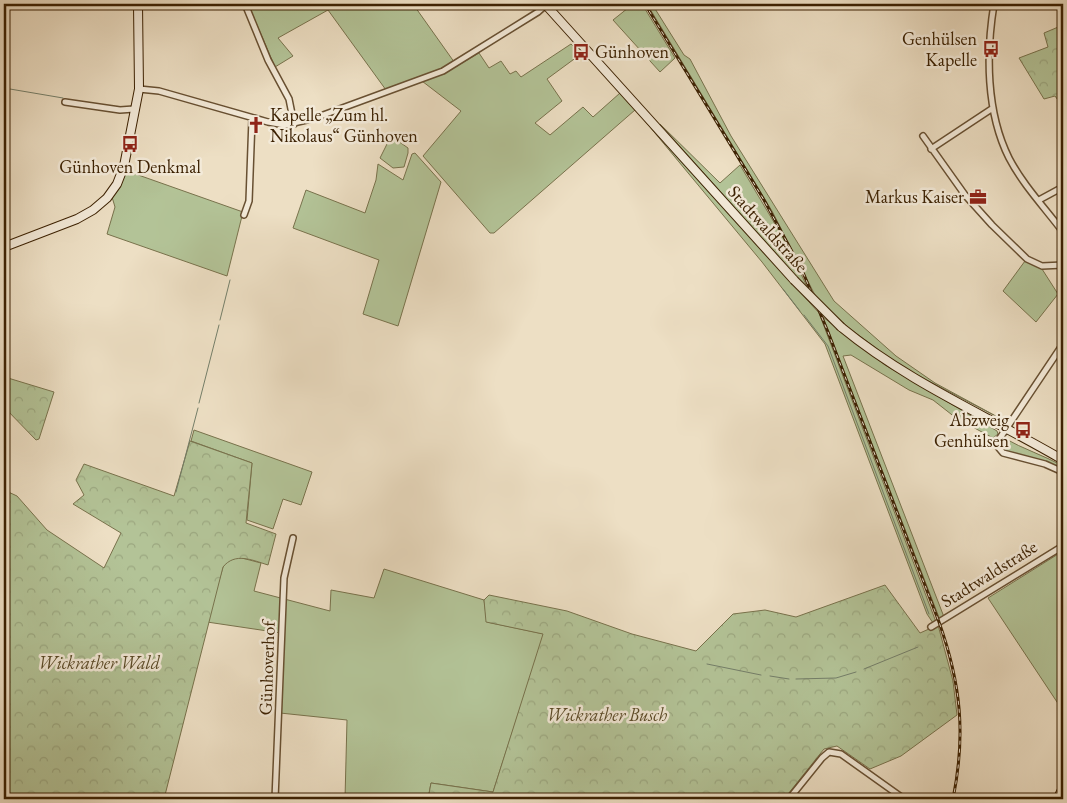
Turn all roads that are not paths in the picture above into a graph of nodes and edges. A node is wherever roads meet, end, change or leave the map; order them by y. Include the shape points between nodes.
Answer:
1 (138, 4) edge
2 (245, 4) edge
3 (546, 4) edge
4 (994, 4) edge
5 (139, 89) junction
6 (65, 102) dead end
7 (993, 108) junction
8 (134, 109) junction
9 (252, 119) junction
10 (294, 124) junction
11 (923, 136) dead end
12 (931, 149) junction
13 (1063, 187) edge
14 (1039, 200) junction
15 (244, 215) dead end
16 (1063, 232) edge
17 (4, 247) edge
18 (1063, 265) edge
19 (1063, 344) edge
20 (1006, 430) junction
21 (1063, 459) edge
22 (1063, 472) edge
23 (294, 538) dead end
24 (1063, 546) edge
25 (931, 627) dead end
26 (1063, 789) edge
27 (275, 799) edge
28 (789, 799) edge
29 (902, 799) edge
30 (1058, 799) edge

1 - 5 main road
2 - 10 street via 268,60 289,99
3 - 10 street via 443,70
3 - 20 main road, Stadtwaldstraße, bridge via 794,280 841,327 894,368
4 - 7 street via 988,50
5 - 8 main road
5 - 9 street via 159,91
6 - 8 street
7 - 12 street
7 - 14 street via 1009,158
8 - 17 main road via 124,166 107,198 77,219
9 - 10 street
9 - 15 street via 249,201
11 - 12 street
12 - 18 street via 978,210 1028,259 1042,266
13 - 14 street
14 - 16 street
19 - 20 street
20 - 21 main road, Stadtwaldstraße
20 - 22 street via 998,441 1002,452
23 - 27 street, Günhoverhof via 284,578
24 - 25 street, Stadtwaldstraße
26 - 30 highway
28 - 29 street via 829,752 841,754

